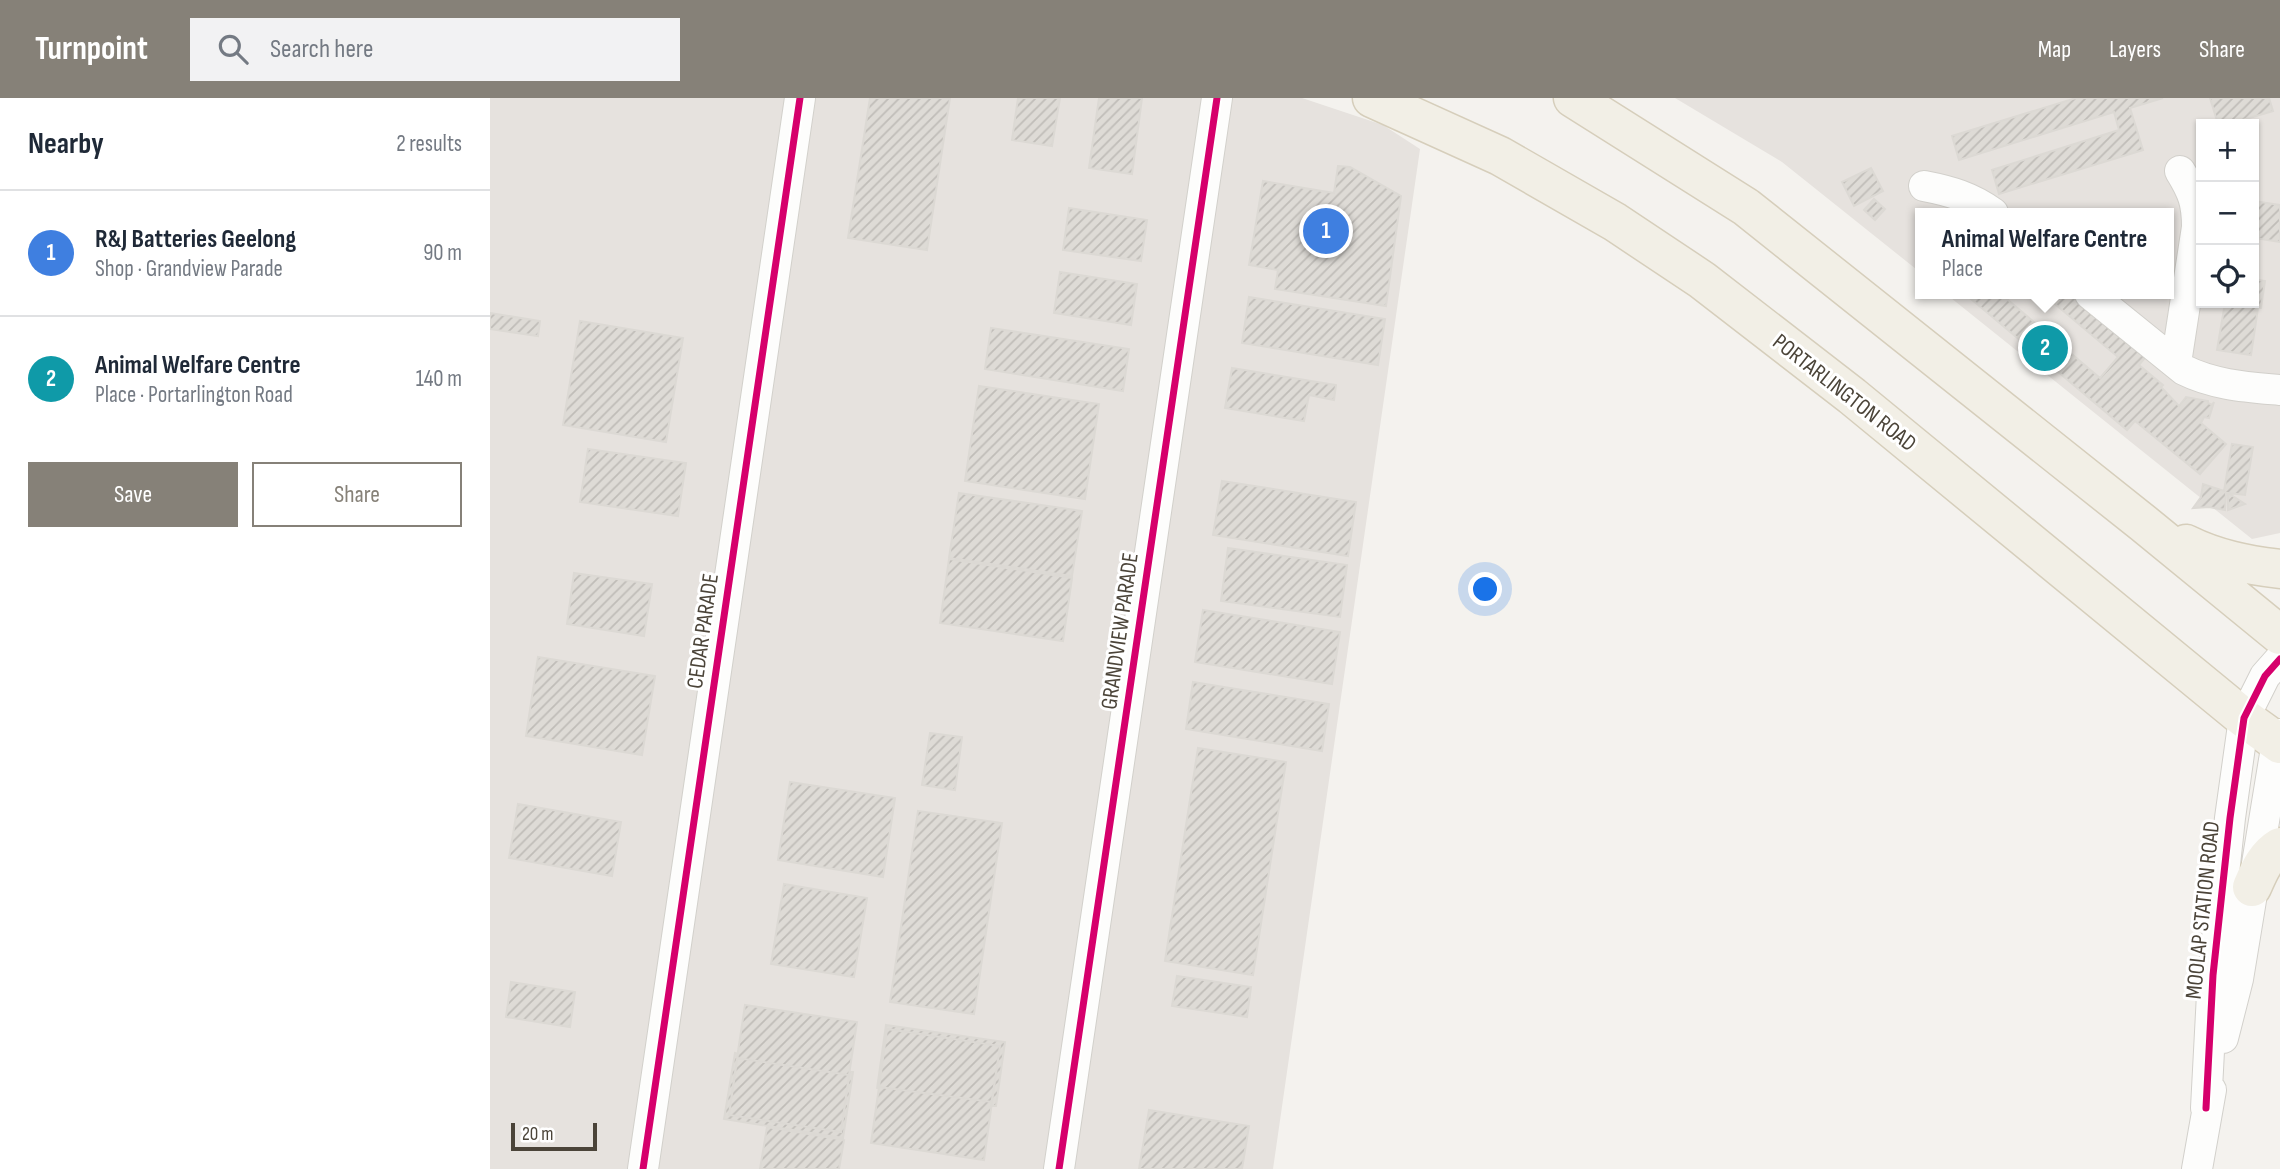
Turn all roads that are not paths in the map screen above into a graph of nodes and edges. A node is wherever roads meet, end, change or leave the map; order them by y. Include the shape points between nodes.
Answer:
1 (800, 98) edge
2 (1217, 98) edge
3 (1372, 98) edge
4 (1573, 98) edge
5 (2180, 171) dead end
6 (1924, 186) dead end
7 (1986, 208) edge
8 (2096, 299) edge
9 (2176, 363) junction
10 (2280, 390) edge
11 (2143, 523) junction
12 (2280, 569) edge
13 (2280, 635) edge
14 (2280, 659) edge
15 (2244, 718) junction
16 (2279, 740) edge
17 (2280, 847) edge
18 (2252, 887) junction
19 (2206, 1108) junction
20 (643, 1169) edge
21 (1059, 1169) edge
22 (2197, 1169) edge

1 - 20 street, CEDAR PARADE
2 - 21 street, GRANDVIEW PARADE
3 - 15 main road, PORTARLINGTON ROAD via 1500,156 1615,222 1702,280 1853,396
4 - 11 main road via 1746,207
5 - 9 street via 2193,192 2197,227
6 - 7 street via 1954,192
8 - 9 street
9 - 10 street via 2200,378
11 - 12 main road via 2198,550 2243,565
11 - 13 main road
14 - 15 street, MOOLAP STATION ROAD via 2265,676
15 - 16 main road, PORTARLINGTON ROAD
15 - 19 street, MOOLAP STATION ROAD via 2213,975
16 - 18 street, MOOLAP STATION ROAD
17 - 18 main road via 2271,852
18 - 19 street, MOOLAP STATION ROAD via 2238,979
19 - 22 street, MOOLAP STATION ROAD

